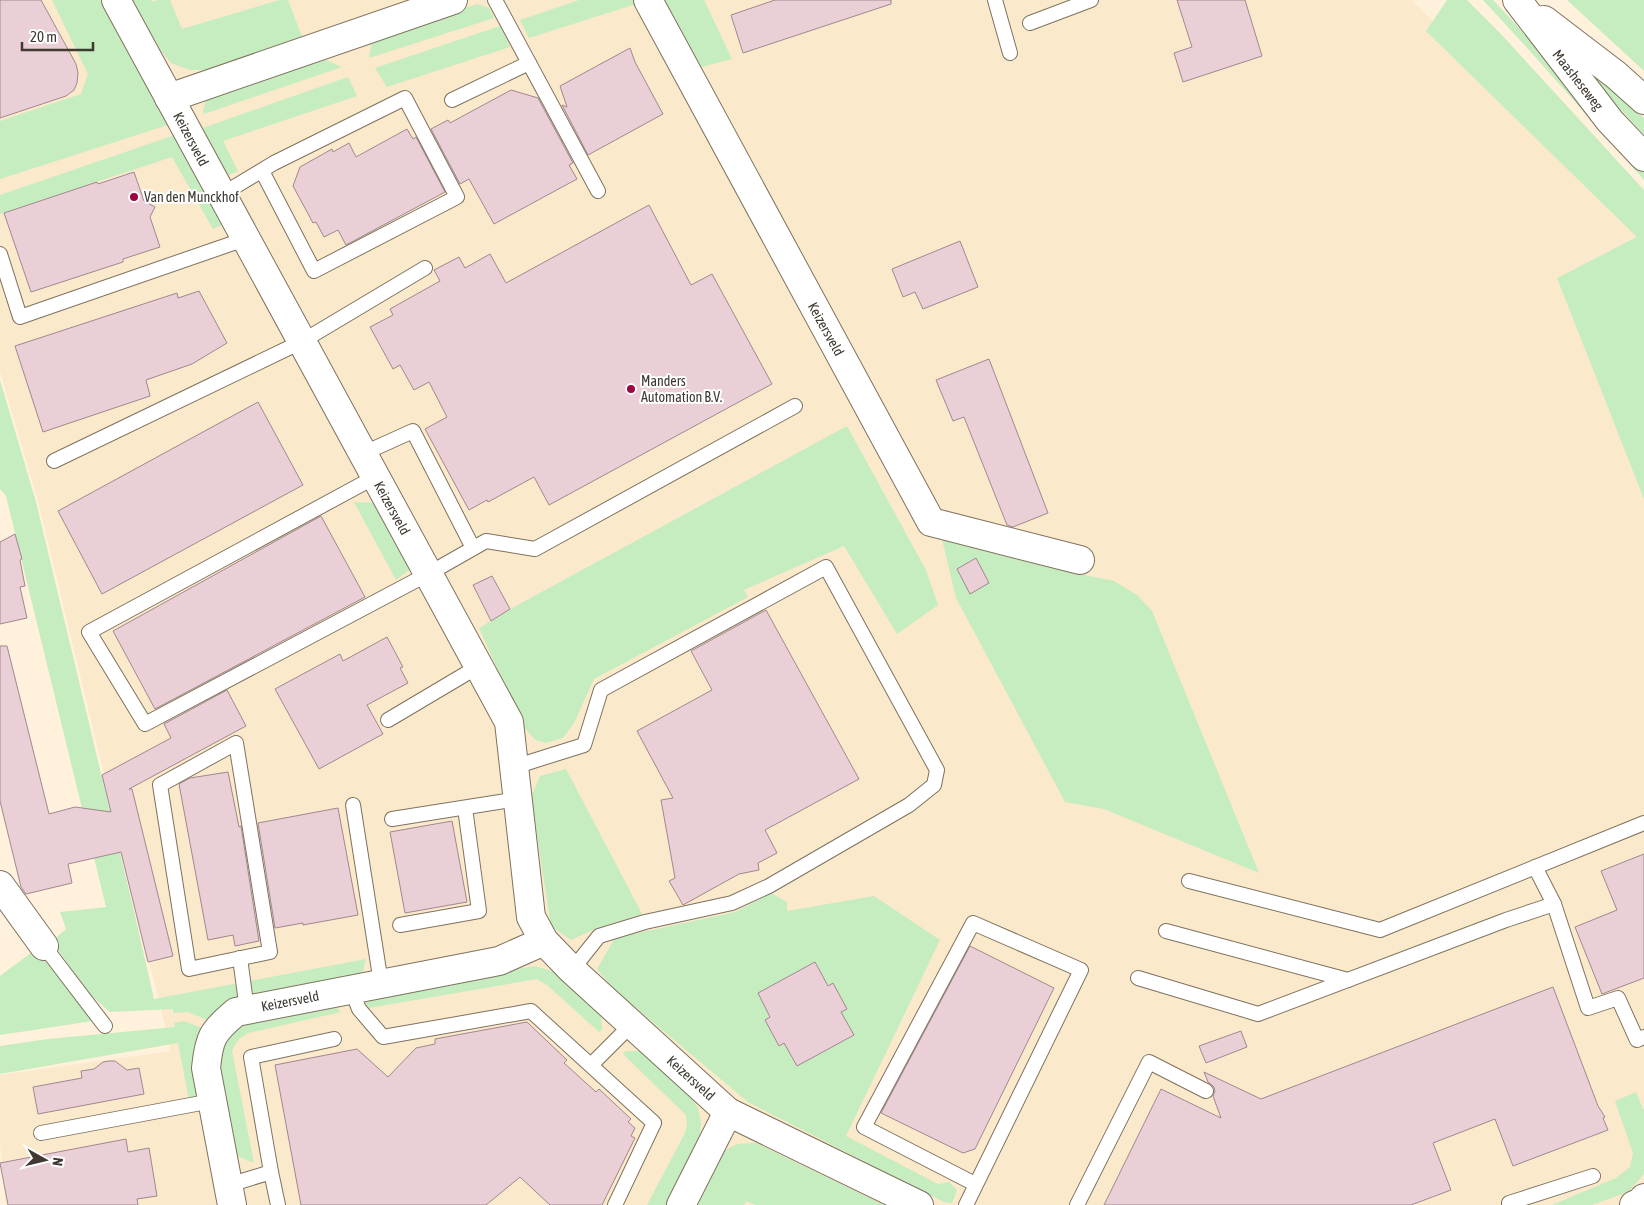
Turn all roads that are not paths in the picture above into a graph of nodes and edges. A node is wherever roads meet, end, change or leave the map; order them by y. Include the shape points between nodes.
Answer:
1 (116, 0) edge
2 (453, 0) edge
3 (495, 0) edge
4 (648, 0) edge
5 (994, 0) edge
6 (1091, 0) edge
7 (1517, 0) edge
8 (1030, 23) dead end
9 (1010, 52) dead end
10 (529, 63) junction
11 (169, 98) junction
12 (452, 100) dead end
13 (1644, 100) edge
14 (1644, 157) edge
15 (262, 170) junction
16 (598, 191) dead end
17 (221, 195) junction
18 (245, 239) junction
19 (0, 254) edge
20 (424, 268) dead end
21 (301, 342) junction
22 (795, 406) dead end
23 (54, 462) dead end
24 (369, 466) junction
25 (473, 548) junction
26 (1080, 560) dead end
27 (428, 574) junction
28 (478, 666) junction
29 (388, 720) dead end
30 (514, 767) junction
31 (518, 799) junction
32 (353, 805) dead end
33 (465, 808) junction
34 (392, 819) dead end
35 (1644, 823) edge
36 (1535, 868) junction
37 (1189, 881) dead end
38 (0, 885) edge
39 (1554, 904) junction
40 (400, 925) dead end
41 (1166, 931) dead end
42 (544, 941) junction
43 (44, 946) joint
44 (240, 958) junction
45 (572, 970) junction
46 (1138, 978) dead end
47 (1348, 980) junction
48 (381, 983) junction
49 (351, 989) junction
50 (247, 1010) junction
51 (632, 1024) junction
52 (106, 1026) dead end
53 (1644, 1037) edge
54 (334, 1039) dead end
55 (591, 1066) junction
56 (1206, 1091) dead end
57 (212, 1101) junction
58 (728, 1112) junction
59 (41, 1133) dead end
60 (271, 1172) junction
61 (1594, 1176) dead end
62 (976, 1184) junction
63 (231, 1195) edge
64 (278, 1205) edge
65 (615, 1205) edge
66 (681, 1205) edge
67 (919, 1205) edge
68 (966, 1205) edge
69 (1077, 1205) edge
70 (1510, 1205) edge

1 - 11 street, Keizersveld
2 - 11 street, Keizersveld
3 - 10 lane
4 - 26 street, Keizersveld via 931,522
5 - 9 lane
6 - 8 lane
7 - 13 street, Maasheseweg
7 - 14 street, Maasheseweg via 1610,121
10 - 12 lane
10 - 16 lane
11 - 17 street, Keizersveld
15 - 15 lane via 314,271 458,197 405,98
15 - 17 lane
17 - 18 street, Keizersveld
18 - 19 lane via 20,317
18 - 21 street, Keizersveld
20 - 21 lane
21 - 23 lane
21 - 24 street, Keizersveld
22 - 25 lane via 534,549 486,541
24 - 25 lane via 413,431
24 - 27 street, Keizersveld
24 - 27 lane via 90,632 145,724
25 - 27 lane
27 - 28 street, Keizersveld
28 - 29 lane
28 - 30 street, Keizersveld via 509,722
30 - 31 street, Keizersveld
30 - 45 lane via 584,745 601,690 826,566 937,770 934,786 909,805 769,886 732,903 645,922 599,936
31 - 33 lane
31 - 42 street, Keizersveld via 531,918
32 - 48 lane
33 - 34 lane
33 - 40 lane via 479,911
35 - 36 lane
36 - 37 lane via 1380,930
36 - 39 lane
38 - 43 street
39 - 47 lane
39 - 53 lane via 1588,1008 1618,998 1637,1040
41 - 47 lane
42 - 45 street, Keizersveld
42 - 48 street, Keizersveld via 499,961
43 - 52 lane
44 - 44 lane via 189,968 160,785 236,743 270,952
44 - 50 lane
45 - 51 street, Keizersveld
46 - 47 lane via 1258,1014
48 - 49 street, Keizersveld
49 - 50 street, Keizersveld
49 - 55 lane via 359,1009 383,1037 531,1011
50 - 57 street, Keizersveld via 236,1012 217,1028 208,1046 206,1068
51 - 55 lane
51 - 58 street, Keizersveld
54 - 60 lane via 251,1057
55 - 65 lane via 654,1123
56 - 69 lane via 1150,1062
57 - 59 lane
57 - 63 street, Keizersveld
58 - 66 street
58 - 67 street, Keizersveld
60 - 63 lane
60 - 64 lane
61 - 70 lane
62 - 62 lane via 864,1127 973,924 1081,970
62 - 68 lane

